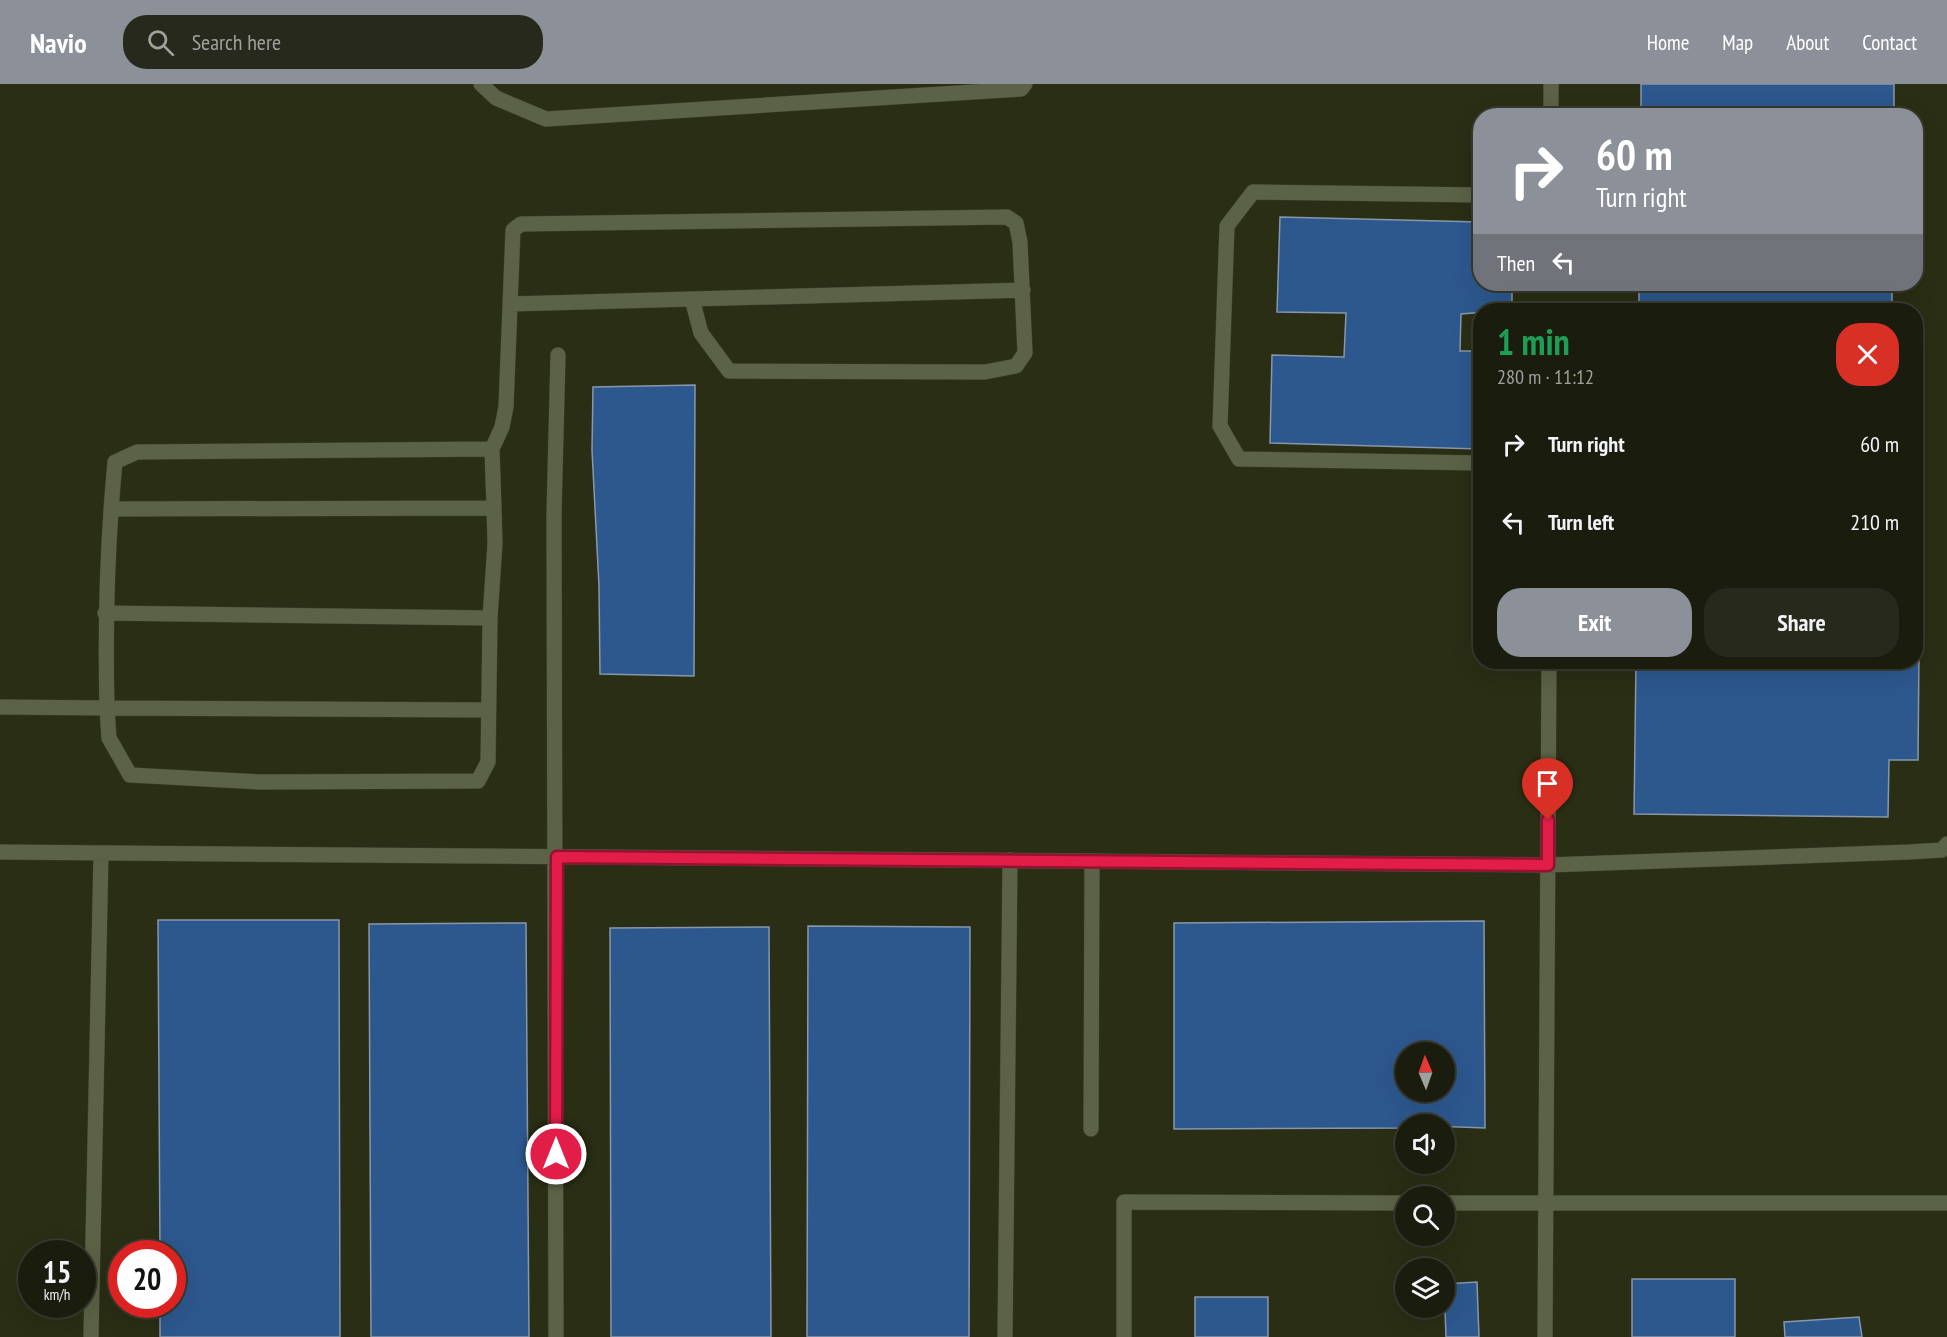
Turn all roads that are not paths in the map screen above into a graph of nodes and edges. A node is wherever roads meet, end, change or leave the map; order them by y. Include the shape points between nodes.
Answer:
1 (481, 84) edge
2 (1025, 84) edge
3 (1551, 84) edge
4 (1551, 108) edge
5 (1473, 195) edge
6 (1023, 290) junction
7 (692, 299) junction
8 (510, 303) junction
9 (558, 355) dead end
10 (492, 449) junction
11 (1473, 463) edge
12 (494, 508) junction
13 (111, 509) junction
14 (105, 613) junction
15 (490, 618) junction
16 (1549, 669) edge
17 (0, 707) edge
18 (106, 708) junction
19 (488, 710) junction
20 (1947, 843) edge
21 (0, 852) edge
22 (101, 853) junction
23 (557, 857) junction
24 (1010, 860) junction
25 (1092, 861) junction
26 (1548, 865) junction
27 (1091, 1129) dead end
28 (1395, 1203) edge
29 (1455, 1203) edge
30 (1947, 1203) edge
31 (1546, 1204) junction
32 (91, 1337) edge
33 (556, 1337) edge
34 (1005, 1337) edge
35 (1124, 1337) edge
36 (1545, 1337) edge

1 - 2 lane via 496,98 546,119 1022,89
3 - 4 lane
5 - 11 lane via 1252,192 1227,226 1220,426 1239,459
6 - 7 lane
6 - 7 lane via 1025,352 1016,366 985,372 729,371 701,333
6 - 8 lane via 1016,223 1007,217 537,223 521,224 513,230
7 - 8 lane
8 - 10 lane via 506,407
9 - 23 lane via 554,514
10 - 12 lane
10 - 13 lane via 137,452 115,462
12 - 13 lane
12 - 15 lane
13 - 14 lane
14 - 15 lane
14 - 18 lane
15 - 19 lane
16 - 26 lane
17 - 18 lane
18 - 19 lane
18 - 19 lane via 109,738 129,775 259,782 478,781 488,762
20 - 26 lane via 1942,850 1909,852
21 - 22 lane
22 - 23 lane
22 - 32 lane
23 - 24 lane
23 - 33 lane
24 - 25 lane
24 - 34 lane
25 - 26 lane
25 - 27 lane
26 - 31 lane
28 - 35 lane via 1124,1202
29 - 31 lane
30 - 31 lane
31 - 36 lane

